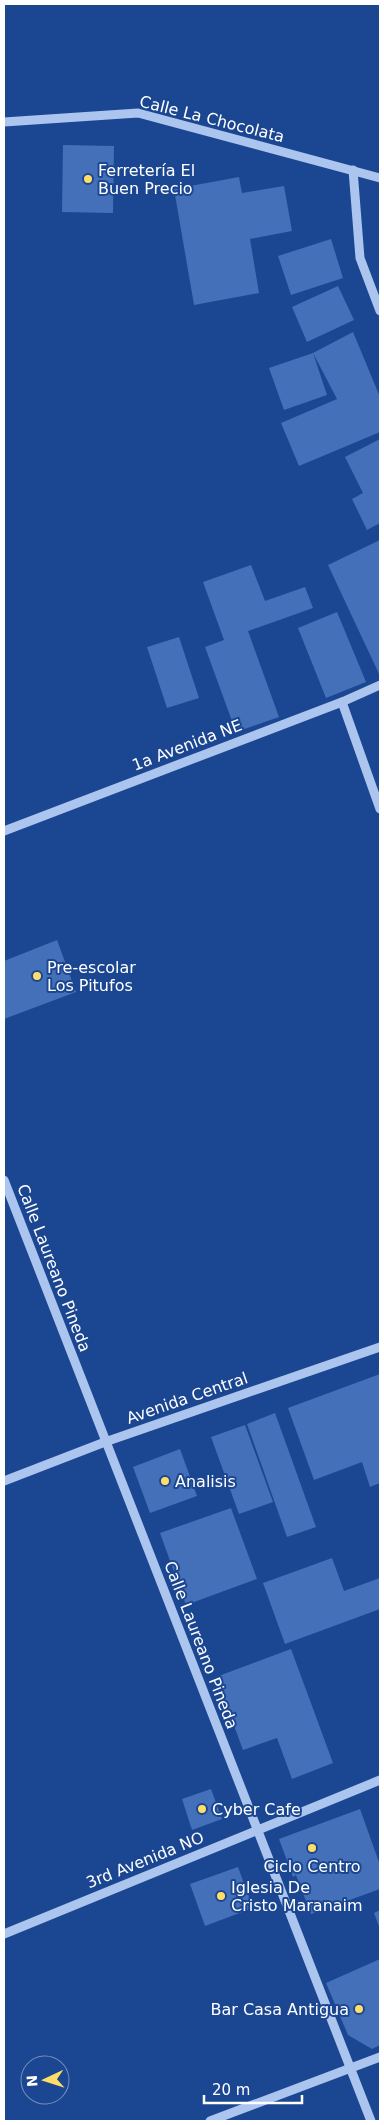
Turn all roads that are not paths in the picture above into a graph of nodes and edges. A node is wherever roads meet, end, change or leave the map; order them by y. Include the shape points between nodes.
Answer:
1 (4, 122) edge
2 (353, 170) junction
3 (380, 178) edge
4 (380, 311) edge
5 (380, 685) edge
6 (342, 702) junction
7 (380, 809) edge
8 (4, 831) edge
9 (4, 1180) edge
10 (380, 1346) edge
11 (105, 1442) junction
12 (4, 1481) edge
13 (380, 1780) edge
14 (258, 1830) junction
15 (4, 1934) edge
16 (380, 2057) edge
17 (350, 2069) junction
18 (210, 2121) edge
19 (371, 2121) edge

1 - 2 street, Calle La Chocolata via 138,113
2 - 3 street, Calle La Chocolata
2 - 4 street via 360,258
5 - 6 street, 1a Avenida NE
6 - 7 street
6 - 8 street, 1a Avenida NE
9 - 11 street, Calle Laureano Pineda
10 - 11 street, Avenida Central
11 - 12 street, Avenida Central
11 - 14 street, Calle Laureano Pineda
13 - 14 street, 3rd Avenida NO
14 - 15 street, 3rd Avenida NO
14 - 17 street, Calle Laureano Pineda
16 - 17 street
17 - 18 street
17 - 19 street, Calle Laureano Pineda

